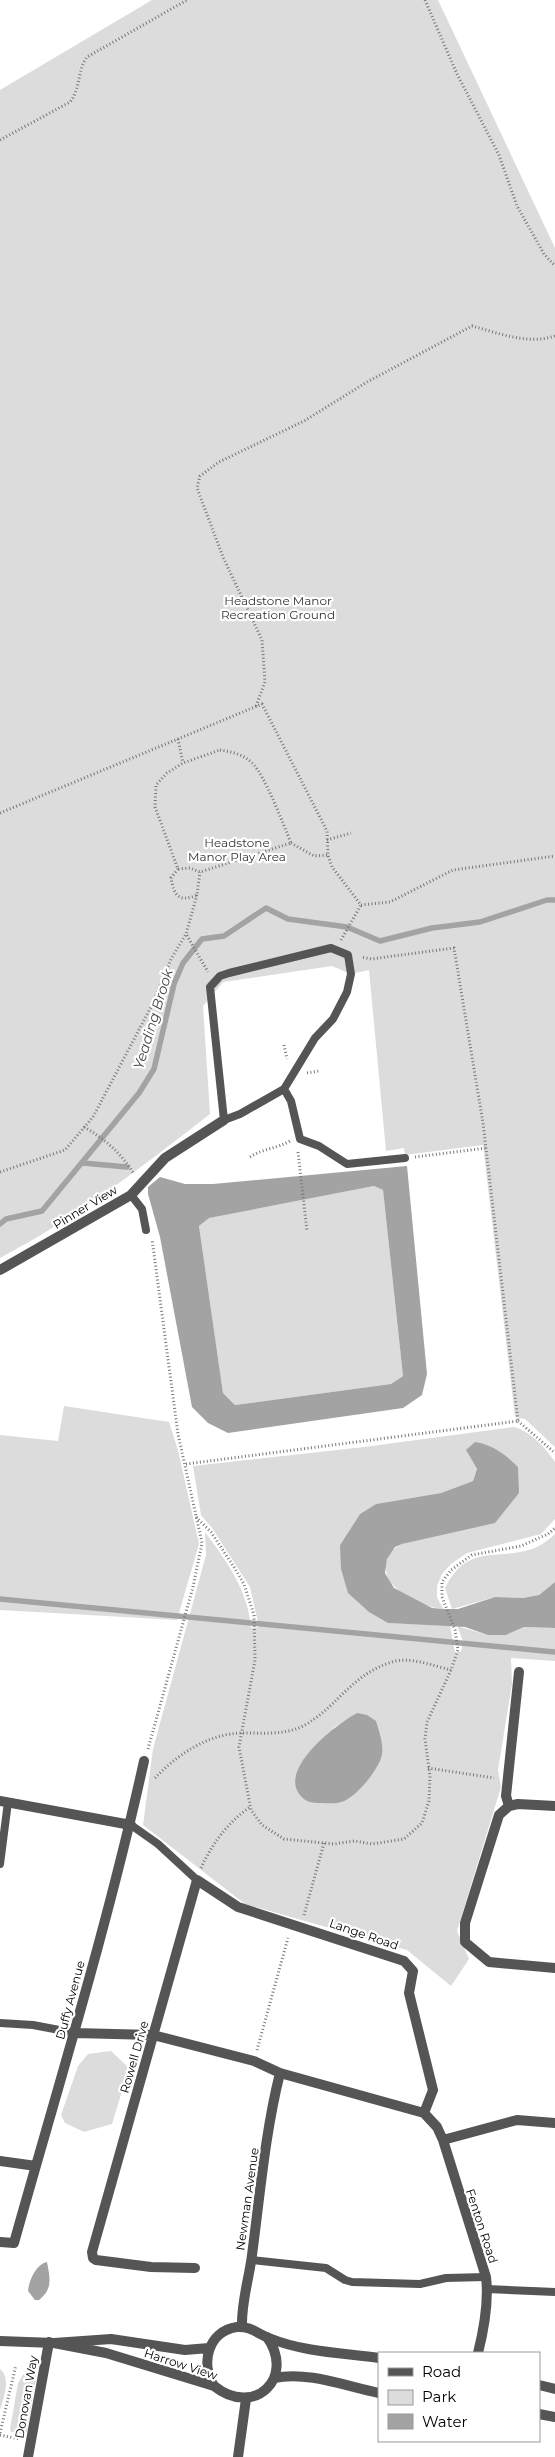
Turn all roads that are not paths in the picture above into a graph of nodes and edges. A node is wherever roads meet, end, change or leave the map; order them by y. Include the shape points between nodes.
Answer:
1 (284, 1089) junction
2 (224, 1120) junction
3 (406, 1158) road end
4 (131, 1195) junction
5 (146, 1230) road end
6 (0, 1270) edge
7 (520, 1672) dead end
8 (144, 1762) road end
9 (4, 1801) edge
10 (509, 1806) junction
11 (555, 1806) edge
12 (130, 1825) junction
13 (0, 1864) edge
14 (198, 1877) junction
15 (555, 1968) edge
16 (0, 2023) edge
17 (75, 2033) junction
18 (153, 2036) junction
19 (280, 2073) junction
20 (424, 2113) junction
21 (555, 2123) edge
22 (442, 2140) junction
23 (0, 2161) edge
24 (36, 2166) junction
25 (0, 2242) edge
26 (252, 2260) junction
27 (196, 2268) dead end
28 (486, 2277) junction
29 (488, 2289) junction
30 (555, 2292) edge
31 (242, 2327) junction
32 (267, 2337) junction
33 (0, 2341) edge
34 (52, 2342) junction
35 (209, 2348) junction
36 (478, 2352) edge
37 (378, 2358) edge
38 (274, 2378) junction
39 (540, 2385) edge
40 (214, 2386) junction
41 (555, 2389) edge
42 (378, 2393) edge
43 (246, 2399) junction
44 (540, 2414) edge
45 (555, 2417) edge
46 (28, 2457) edge
47 (238, 2457) edge

1 - 2 lane
1 - 2 lane via 316,1038 333,1019 347,992 351,974 348,955 331,948 229,973 210,987
1 - 3 lane via 291,1101 300,1139 319,1146 347,1164
2 - 4 street, Pinner View via 165,1158
4 - 5 lane via 142,1209
4 - 6 street, Pinner View
7 - 10 street via 506,1796
8 - 12 street, Duffy Avenue
9 - 12 street
9 - 13 lane
10 - 11 street
10 - 15 street via 499,1815 466,1923 465,1942 489,1962
12 - 14 lane
12 - 17 street, Duffy Avenue
14 - 18 street, Rowell Drive
14 - 20 street, Lange Road via 238,1907 404,1962 413,1971 408,1993 433,2090
16 - 17 lane
17 - 18 street
17 - 24 street, Duffy Avenue
18 - 19 street via 254,2061
18 - 27 street, Rowell Drive via 95,2240 93,2258 151,2267
19 - 20 street
19 - 26 street, Newman Avenue via 273,2102
20 - 22 street, Fenton Road via 437,2127
21 - 22 street via 517,2120
22 - 28 street, Fenton Road
23 - 24 street
24 - 25 street, Duffy Avenue via 14,2243
26 - 28 lane via 326,2268 352,2282 420,2284 446,2278
26 - 31 street, Newman Avenue
28 - 29 street, Fenton Road
29 - 30 lane
29 - 36 street, Fenton Road
31 - 32 street
31 - 35 street, Harrow View via 224,2332
32 - 37 street via 287,2344
32 - 38 street via 277,2358
33 - 34 street, Harrow View
34 - 35 street, Harrow View via 111,2340 185,2350
34 - 40 street, Harrow View via 106,2353
34 - 46 street, Donovan Way
35 - 40 street via 206,2370
38 - 42 street via 287,2375 331,2381
38 - 43 street via 260,2394
39 - 41 street
40 - 43 street, Harrow View via 225,2396
43 - 47 street
44 - 45 street

